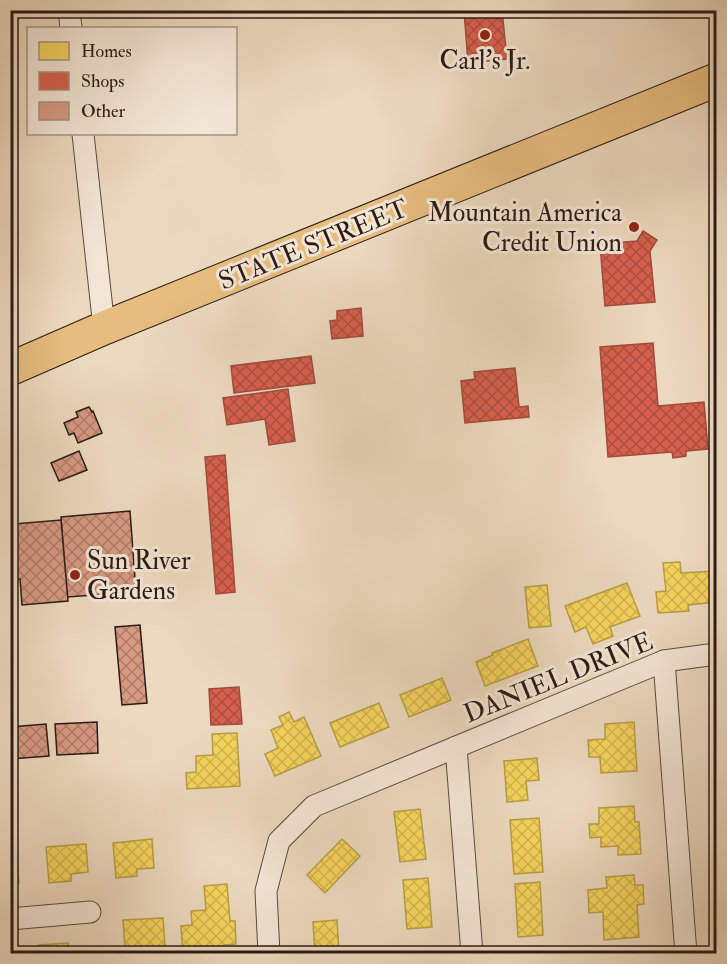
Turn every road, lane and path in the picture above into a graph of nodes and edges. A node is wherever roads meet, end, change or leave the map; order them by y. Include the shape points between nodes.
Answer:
1 (69, 10) edge
2 (71, 27) edge
3 (716, 88) edge
4 (83, 135) edge
5 (104, 328) junction
6 (10, 369) edge
7 (717, 654) edge
8 (664, 661) junction
9 (456, 747) junction
10 (90, 912) dead end
11 (10, 919) edge
12 (269, 954) edge
13 (472, 954) edge
14 (686, 954) edge

1 - 2 street
3 - 5 main road, STATE STREET
4 - 5 street
5 - 6 main road, STATE STREET
7 - 8 street, DANIEL DRIVE
8 - 9 street, DANIEL DRIVE
8 - 14 street
9 - 12 street, DANIEL DRIVE via 314,806 279,841 266,891
9 - 13 street
10 - 11 street

